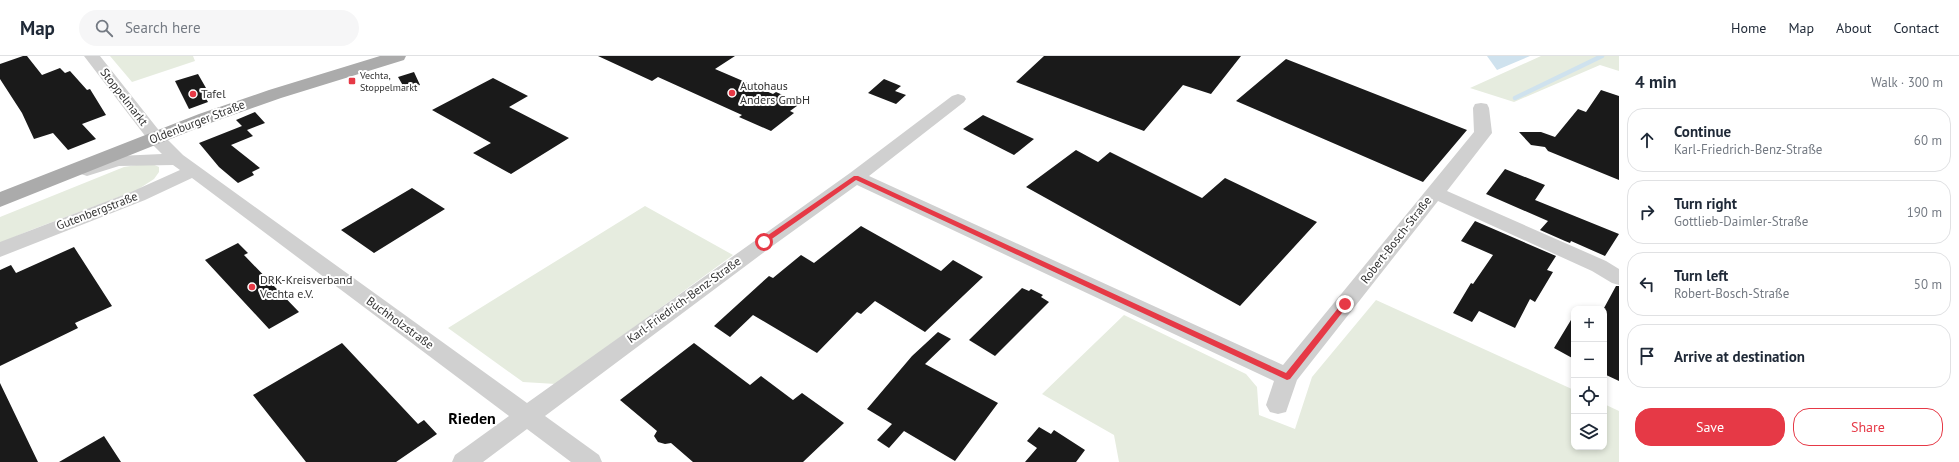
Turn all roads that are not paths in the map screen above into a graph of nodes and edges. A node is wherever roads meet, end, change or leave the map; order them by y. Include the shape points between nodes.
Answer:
1 (92, 56) edge
2 (398, 56) edge
3 (958, 99) dead end
4 (1481, 108) dead end
5 (155, 137) junction
6 (185, 165) junction
7 (856, 177) junction
8 (1434, 192) junction
9 (0, 200) edge
10 (0, 203) edge
11 (0, 250) edge
12 (1619, 278) edge
13 (1287, 377) junction
14 (1278, 405) dead end
15 (528, 416) junction
16 (464, 462) edge
17 (590, 462) edge

1 - 5 street, Stoppelmarkt
2 - 5 main road, Oldenburger Straße via 258,99
3 - 7 street, Karl-Friedrich-Benz-Straße
4 - 8 street, Robert-Bosch-Straße via 1483,133
5 - 6 street, Buchholzstraße
5 - 9 main road, Oldenburger Straße
6 - 10 street via 118,161 97,166
6 - 11 street, Gutenbergstraße via 138,196
6 - 15 street, Buchholzstraße
7 - 13 street
7 - 15 street, Karl-Friedrich-Benz-Straße
8 - 12 street, Robert-Bosch-Straße via 1599,266
8 - 13 street, Robert-Bosch-Straße
13 - 14 street, Robert-Bosch-Straße
15 - 16 street, Karl-Friedrich-Benz-Straße
15 - 17 street, Buchholzstraße

